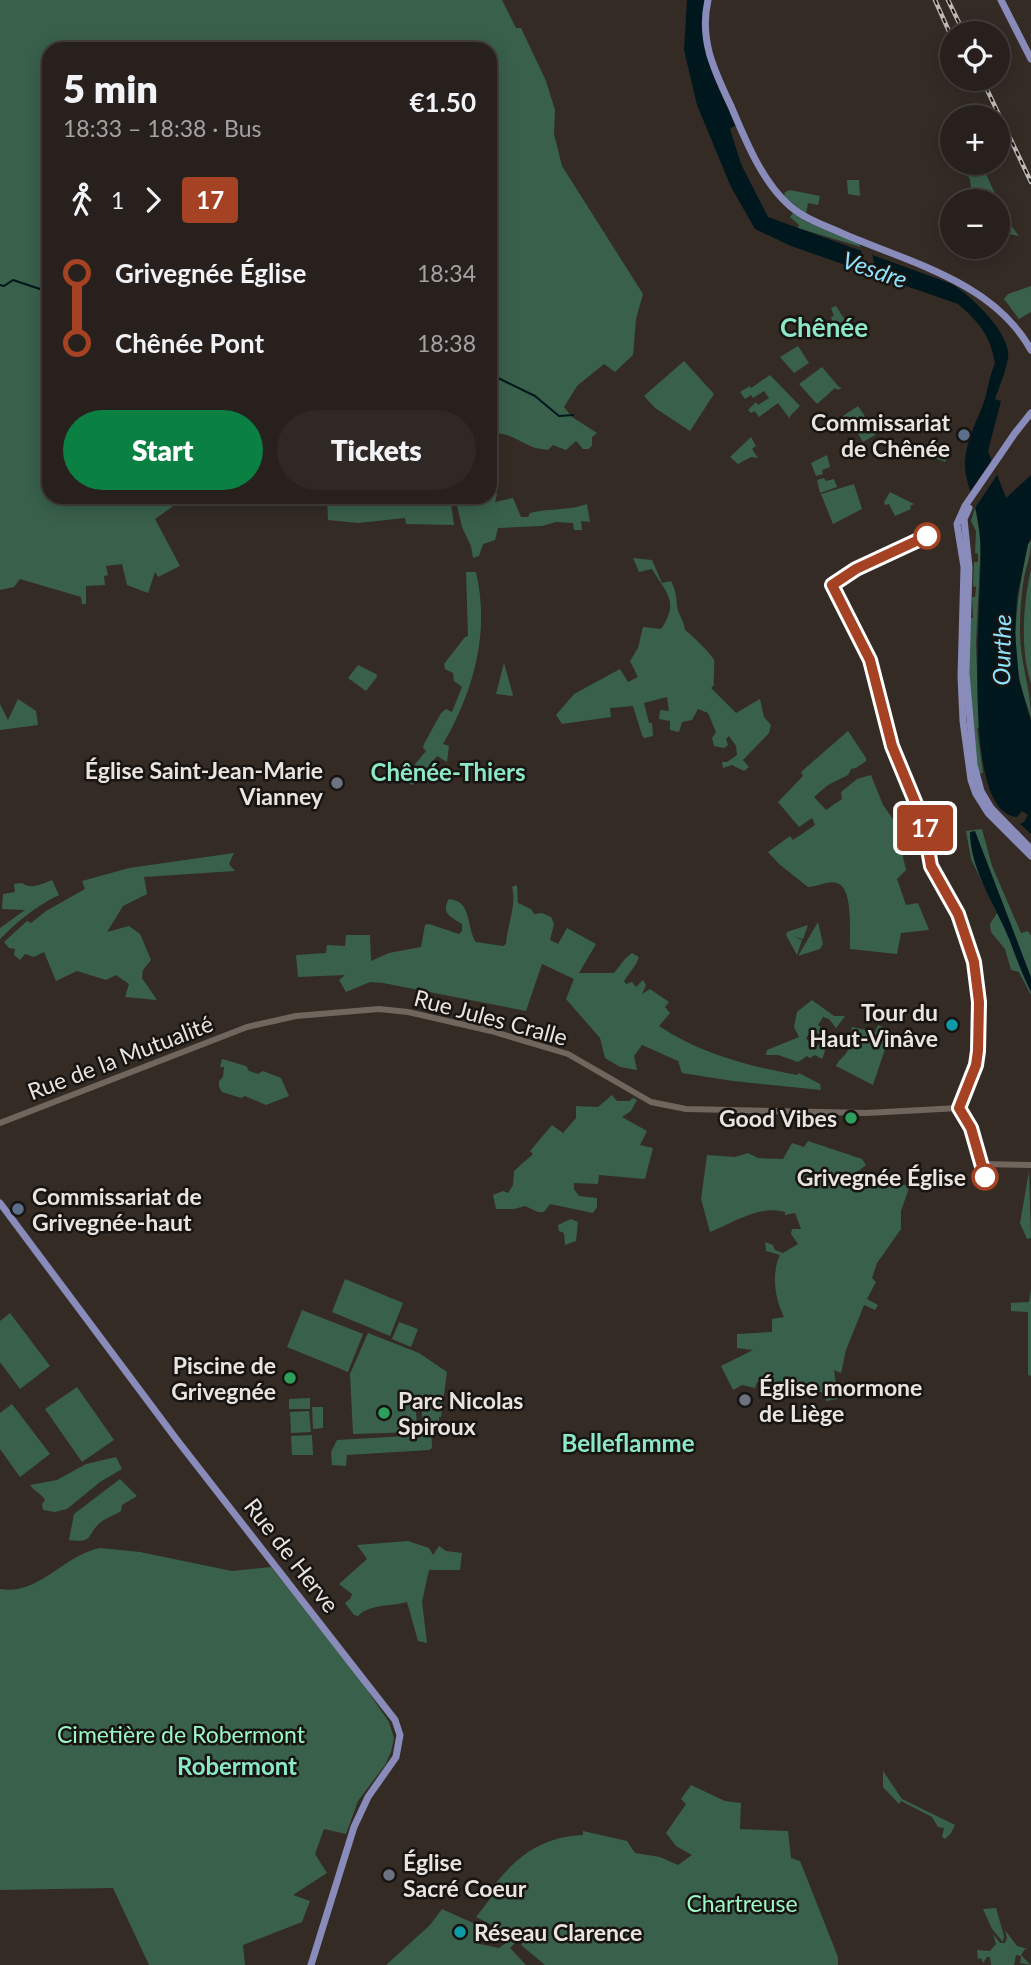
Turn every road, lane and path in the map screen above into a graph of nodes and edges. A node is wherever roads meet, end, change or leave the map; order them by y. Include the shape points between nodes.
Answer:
1 (708, 0) edge
2 (1001, 0) edge
3 (1031, 59) edge
4 (1031, 350) edge
5 (1031, 413) edge
6 (1031, 421) edge
7 (994, 466) junction
8 (972, 500) junction
9 (1031, 849) edge
10 (1031, 856) edge
11 (254, 1025) joint
12 (0, 1123) edge
13 (1031, 1165) edge
14 (0, 1203) edge
15 (311, 1965) edge

1 - 4 main road via 704,25 710,62 761,169 790,207 806,218 954,280 1002,310
2 - 3 main road
5 - 7 main road
6 - 7 main road
7 - 8 main road
8 - 9 main road via 964,519 969,567 966,673 974,765 990,808
8 - 10 main road via 957,524 964,567 961,676 968,766 982,805
11 - 12 street, Rue de la Mutualité
11 - 13 street, Rue Jules Cralle via 294,1016 379,1009 408,1012 568,1054 651,1102 687,1109 879,1113 959,1108 971,1128 981,1164
14 - 15 main road, Rue de Herve via 395,1720 400,1735 396,1757 354,1827

